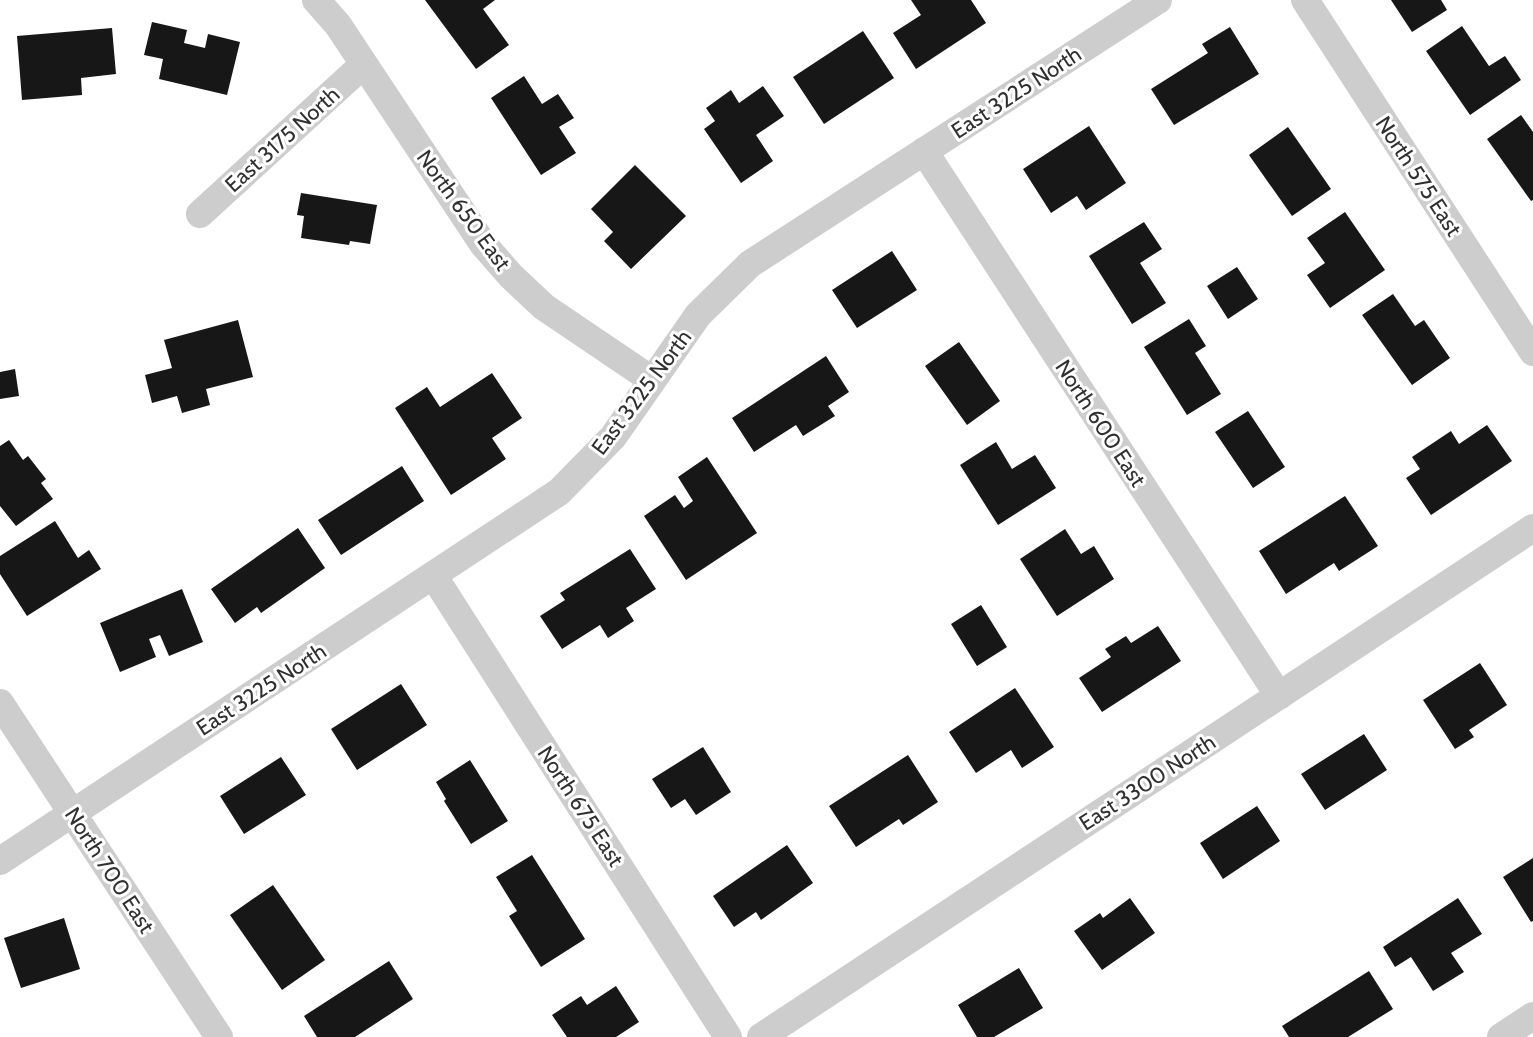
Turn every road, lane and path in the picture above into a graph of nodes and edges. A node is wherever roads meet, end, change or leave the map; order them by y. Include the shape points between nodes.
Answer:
1 (316, 0) edge
2 (1158, 0) edge
3 (1305, 0) edge
4 (363, 64) junction
5 (924, 151) junction
6 (200, 214) dead end
7 (1533, 352) edge
8 (652, 380) junction
9 (1533, 528) edge
10 (433, 575) junction
11 (1279, 696) junction
12 (0, 703) edge
13 (73, 813) junction
14 (0, 861) edge
15 (1533, 1016) edge
16 (219, 1037) edge
17 (728, 1037) edge
18 (761, 1037) edge
19 (1502, 1037) edge

1 - 4 street, North 650 East
2 - 5 street, East 3225 North
3 - 7 street, North 575 East
4 - 6 street, East 3175 North
4 - 8 street, North 650 East via 483,244 511,276 544,307
5 - 8 street, East 3225 North via 750,264 698,315
5 - 11 street, North 600 East
8 - 10 street, East 3225 North via 613,437 559,492
9 - 11 street, East 3300 North
10 - 13 street, East 3225 North
10 - 17 street, North 675 East
11 - 18 street, East 3300 North
12 - 13 street, North 700 East
13 - 14 street, East 3225 North
13 - 16 street, North 700 East
15 - 19 street

